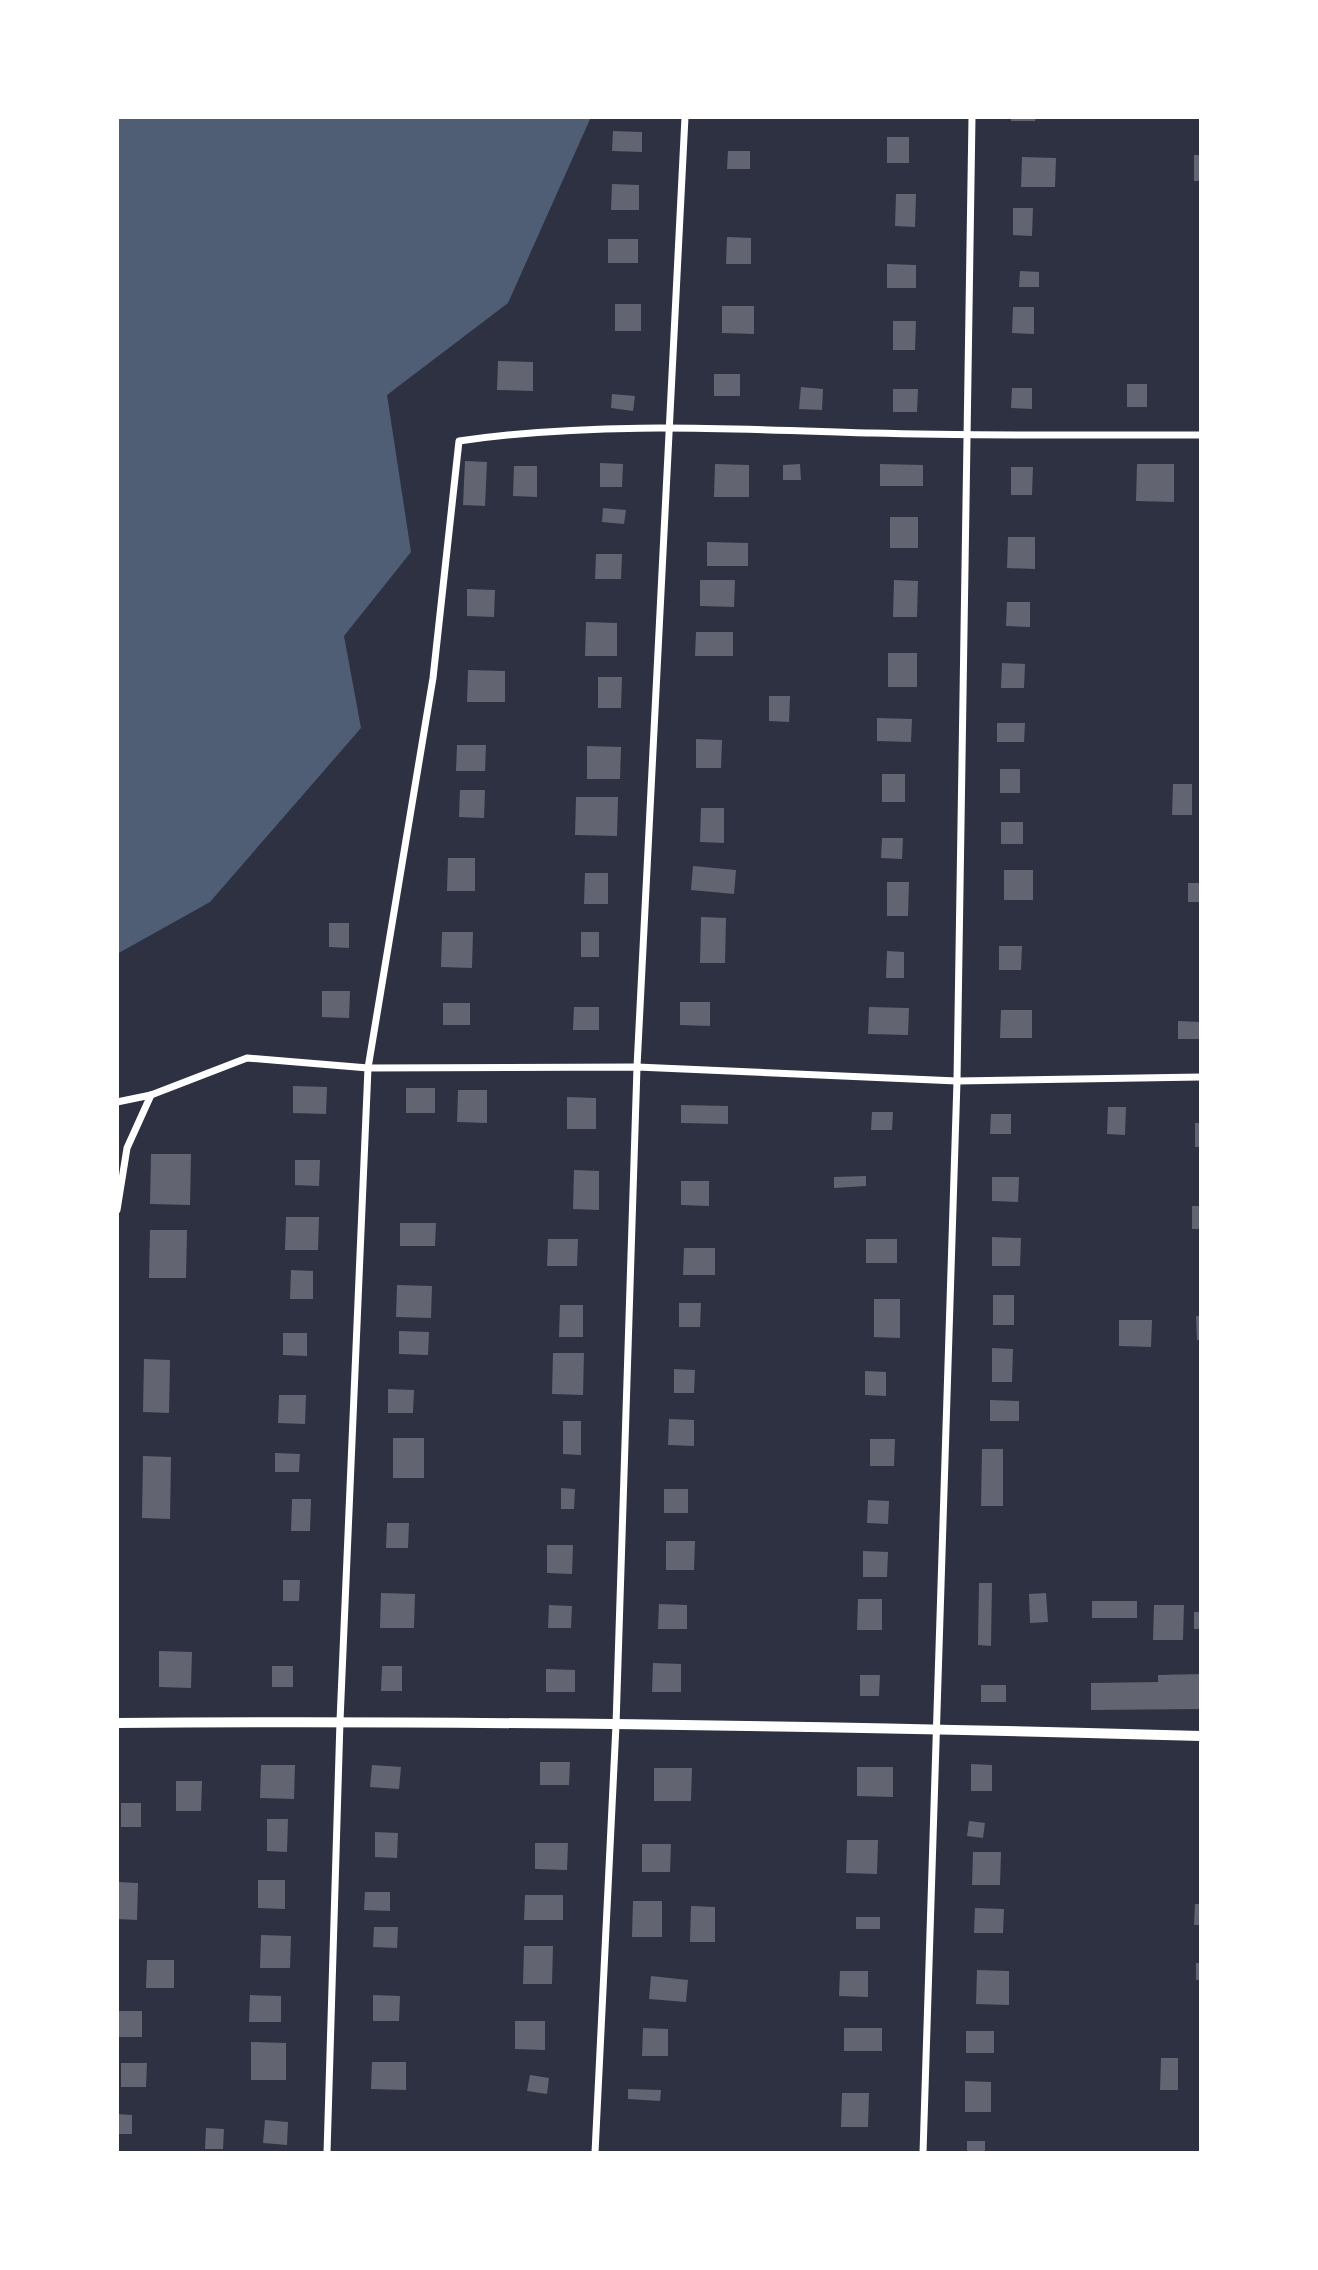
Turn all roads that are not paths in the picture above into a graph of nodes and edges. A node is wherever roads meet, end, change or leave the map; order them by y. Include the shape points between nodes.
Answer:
1 (685, 117) edge
2 (972, 117) edge
3 (669, 428) junction
4 (1201, 435) edge
5 (966, 436) junction
6 (637, 1067) junction
7 (368, 1068) junction
8 (1201, 1077) edge
9 (957, 1081) junction
10 (151, 1095) junction
11 (117, 1102) edge
12 (117, 1210) edge
13 (340, 1721) junction
14 (117, 1723) edge
15 (616, 1725) junction
16 (937, 1729) junction
17 (1201, 1736) edge
18 (327, 2153) edge
19 (595, 2153) edge
20 (923, 2153) edge

1 - 3 street
2 - 5 street
3 - 5 street
3 - 6 street
3 - 7 street via 517,433 460,441 433,678
4 - 5 street
5 - 9 street
6 - 7 street
6 - 9 street
6 - 15 street
7 - 10 street via 247,1058
7 - 13 street
8 - 9 street
9 - 16 street
10 - 11 street
10 - 12 street via 127,1148
13 - 14 street
13 - 15 street
13 - 18 street
15 - 16 street
15 - 19 street
16 - 17 street
16 - 20 street

